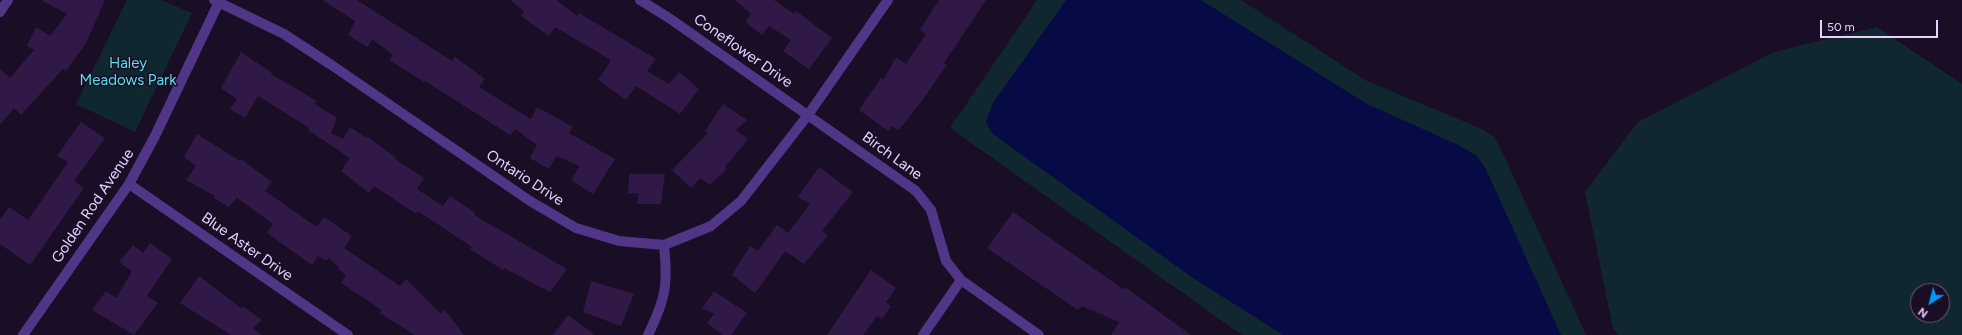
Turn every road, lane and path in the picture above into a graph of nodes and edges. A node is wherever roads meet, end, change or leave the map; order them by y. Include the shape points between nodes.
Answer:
1 (8, 0) edge
2 (640, 0) edge
3 (888, 0) edge
4 (217, 1) edge
5 (0, 12) edge
6 (808, 115) junction
7 (129, 184) junction
8 (664, 245) junction
9 (961, 280) junction
10 (23, 335) edge
11 (348, 335) edge
12 (648, 335) edge
13 (923, 335) edge
14 (1039, 335) edge

1 - 5 street
2 - 6 street, Coneflower Drive
3 - 6 street, Ontario Drive
4 - 7 street, Golden Rod Avenue via 155,136
4 - 8 street, Ontario Drive via 284,34 530,201 576,228 619,241
6 - 8 street, Ontario Drive via 741,201 711,226
6 - 9 street, Birch Lane via 916,191 931,210 946,261
7 - 10 street, Golden Rod Avenue
7 - 11 street, Blue Aster Drive
8 - 12 street via 667,278 661,309
9 - 13 street
9 - 14 street, Birch Lane

